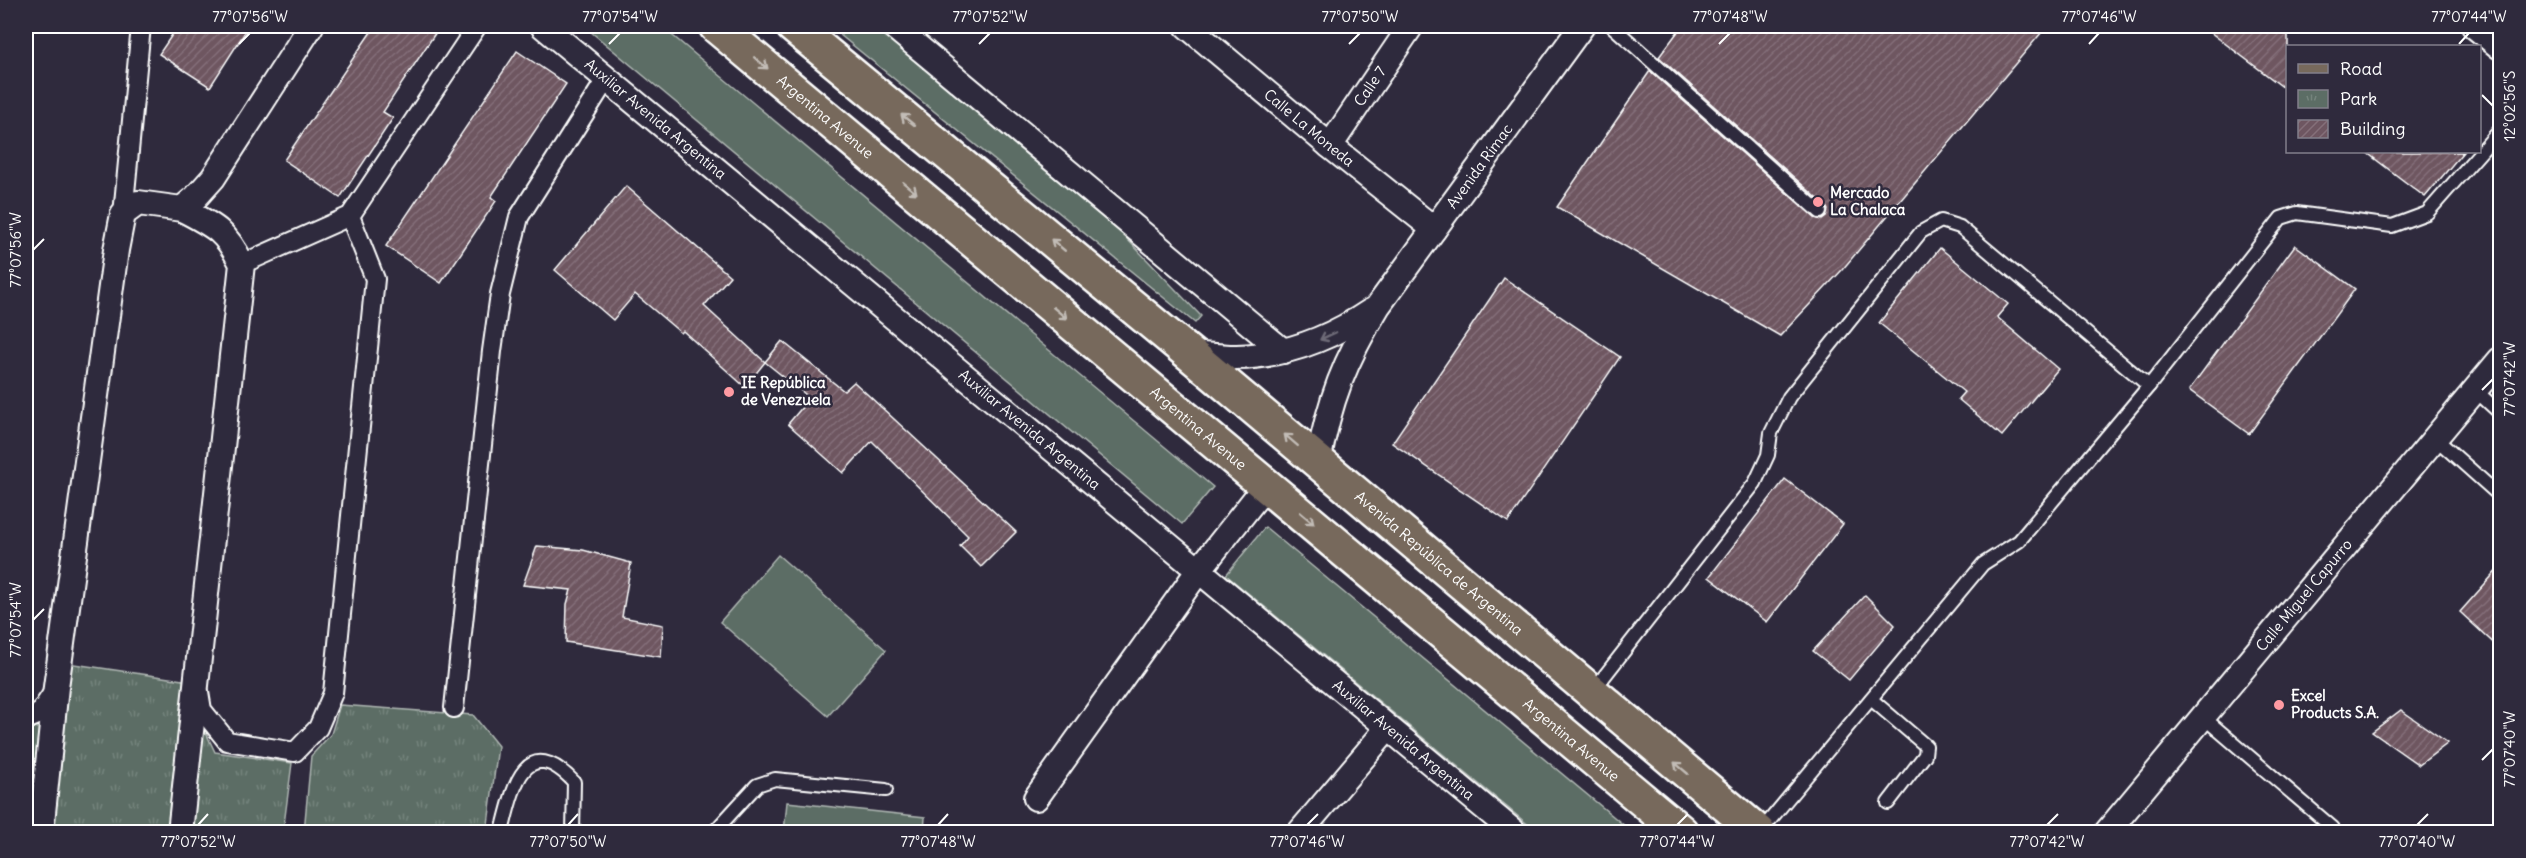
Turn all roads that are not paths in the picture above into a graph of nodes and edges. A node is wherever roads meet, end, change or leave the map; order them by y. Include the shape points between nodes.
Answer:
1 (141, 26) edge
2 (311, 26) edge
3 (477, 26) edge
4 (543, 26) edge
5 (716, 26) edge
6 (793, 26) edge
7 (893, 26) edge
8 (1187, 26) edge
9 (1411, 26) edge
10 (1582, 26) edge
11 (1612, 26) edge
12 (607, 78) junction
13 (2500, 130) edge
14 (1330, 146) junction
15 (2481, 152) edge
16 (2480, 153) edge
17 (182, 208) junction
18 (1820, 212) dead end
19 (123, 214) junction
20 (350, 216) junction
21 (1434, 229) junction
22 (242, 264) junction
23 (1378, 306) junction
24 (1283, 351) junction
25 (1190, 354) junction
26 (2500, 360) edge
27 (2149, 386) junction
28 (2475, 390) junction
29 (2500, 413) edge
30 (2435, 438) junction
31 (1318, 463) junction
32 (1267, 484) junction
33 (2500, 496) edge
34 (1199, 570) junction
35 (196, 674) junction
36 (56, 687) junction
37 (1592, 693) junction
38 (1871, 699) junction
39 (454, 708) dead end
40 (2203, 717) junction
41 (26, 720) edge
42 (1388, 728) junction
43 (886, 789) dead end
44 (1036, 798) dead end
45 (1888, 803) dead end
46 (2333, 828) dead end
47 (41, 832) edge
48 (180, 832) edge
49 (502, 832) edge
50 (573, 832) edge
51 (714, 832) edge
52 (1300, 832) edge
53 (1514, 832) edge
54 (1681, 832) edge
55 (1759, 832) edge
56 (2107, 832) edge

1 - 19 street
2 - 17 street via 213,178
3 - 20 street
4 - 12 street, Auxiliar Avenida Argentina
5 -> 32 main road, Argentina Avenue
25 -> 6 main road
7 - 24 street
8 - 14 street, Calle La Moneda
9 - 14 street, Calle 7
10 - 21 street, Avenida Rímac
11 - 18 lane
12 - 34 street, Auxiliar Avenida Argentina
12 - 39 street via 519,217 500,294
13 - 15 lane
14 - 21 street, Calle La Moneda
16 - 27 lane via 2427,213 2392,226 2297,213 2281,218
17 - 19 street via 138,203
17 - 22 street via 212,224 231,242
19 - 36 street
20 - 22 street
20 - 35 street via 375,279 333,693 318,728 295,752 226,741 202,710
21 - 23 street, Avenida Rímac
22 - 35 street
23 -> 24 street, Avenida Rímac via 1349,326
23 - 31 street, Avenida Rímac via 1338,381
24 - 25 street, Avenida Rímac via 1237,357
31 -> 25 main road, Avenida República de Argentina
26 - 28 street, Calle Miguel Capurro
27 - 37 lane via 1960,227 1941,221 1921,232 1789,397 1771,433 1768,455 1755,483
27 - 38 lane via 2019,541 1983,564
28 - 29 lane
28 - 30 street, Calle Miguel Capurro
30 - 33 lane
30 - 40 street, Calle Miguel Capurro
31 - 37 main road, Avenida República de Argentina
32 - 34 street
32 -> 54 main road, Argentina Avenue
34 - 42 street, Auxiliar Avenida Argentina
34 - 44 street
35 - 48 street
36 - 41 street via 38,715
36 - 47 street
55 -> 37 main road
38 - 45 lane via 1926,746 1925,755
38 - 55 lane
40 - 46 lane
40 - 56 street, Calle Miguel Capurro
42 - 52 street
42 - 53 street, Auxiliar Avenida Argentina
43 - 51 lane via 775,779 757,785
49 - 50 lane via 514,784 523,770 539,762 560,767 574,782

